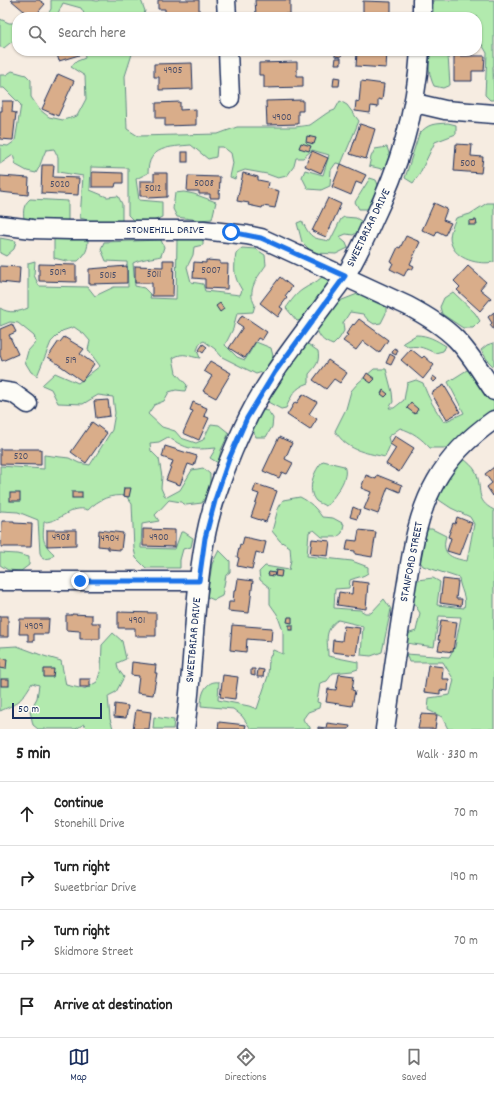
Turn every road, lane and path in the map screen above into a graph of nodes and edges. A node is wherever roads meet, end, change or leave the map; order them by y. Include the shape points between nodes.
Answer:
1 (226, 0) edge
2 (422, 0) edge
3 (227, 12) edge
4 (422, 12) edge
5 (228, 56) edge
6 (420, 56) edge
7 (230, 98) dead end
8 (414, 103) junction
9 (494, 114) edge
10 (0, 225) edge
11 (345, 276) junction
12 (0, 391) edge
13 (494, 391) edge
14 (28, 404) dead end
15 (494, 420) edge
16 (199, 581) junction
17 (0, 582) edge
18 (185, 729) edge
19 (385, 729) edge

1 - 3 street
2 - 4 street
5 - 7 street
6 - 8 street, SWEETBRIAR DRIVE
8 - 9 street via 445,110
8 - 11 street, SWEETBRIAR DRIVE via 407,135 393,176
10 - 11 street, STONEHILL DRIVE via 32,229 231,232 261,238
11 - 13 street, STONEHILL DRIVE via 408,306 442,326 469,354
11 - 16 street, SWEETBRIAR DRIVE via 275,372 247,418 216,497 205,538
12 - 14 street via 13,394
15 - 19 street, STANFORD STREET via 450,460 436,480 425,504 414,543
16 - 17 street
16 - 18 street, SWEETBRIAR DRIVE

